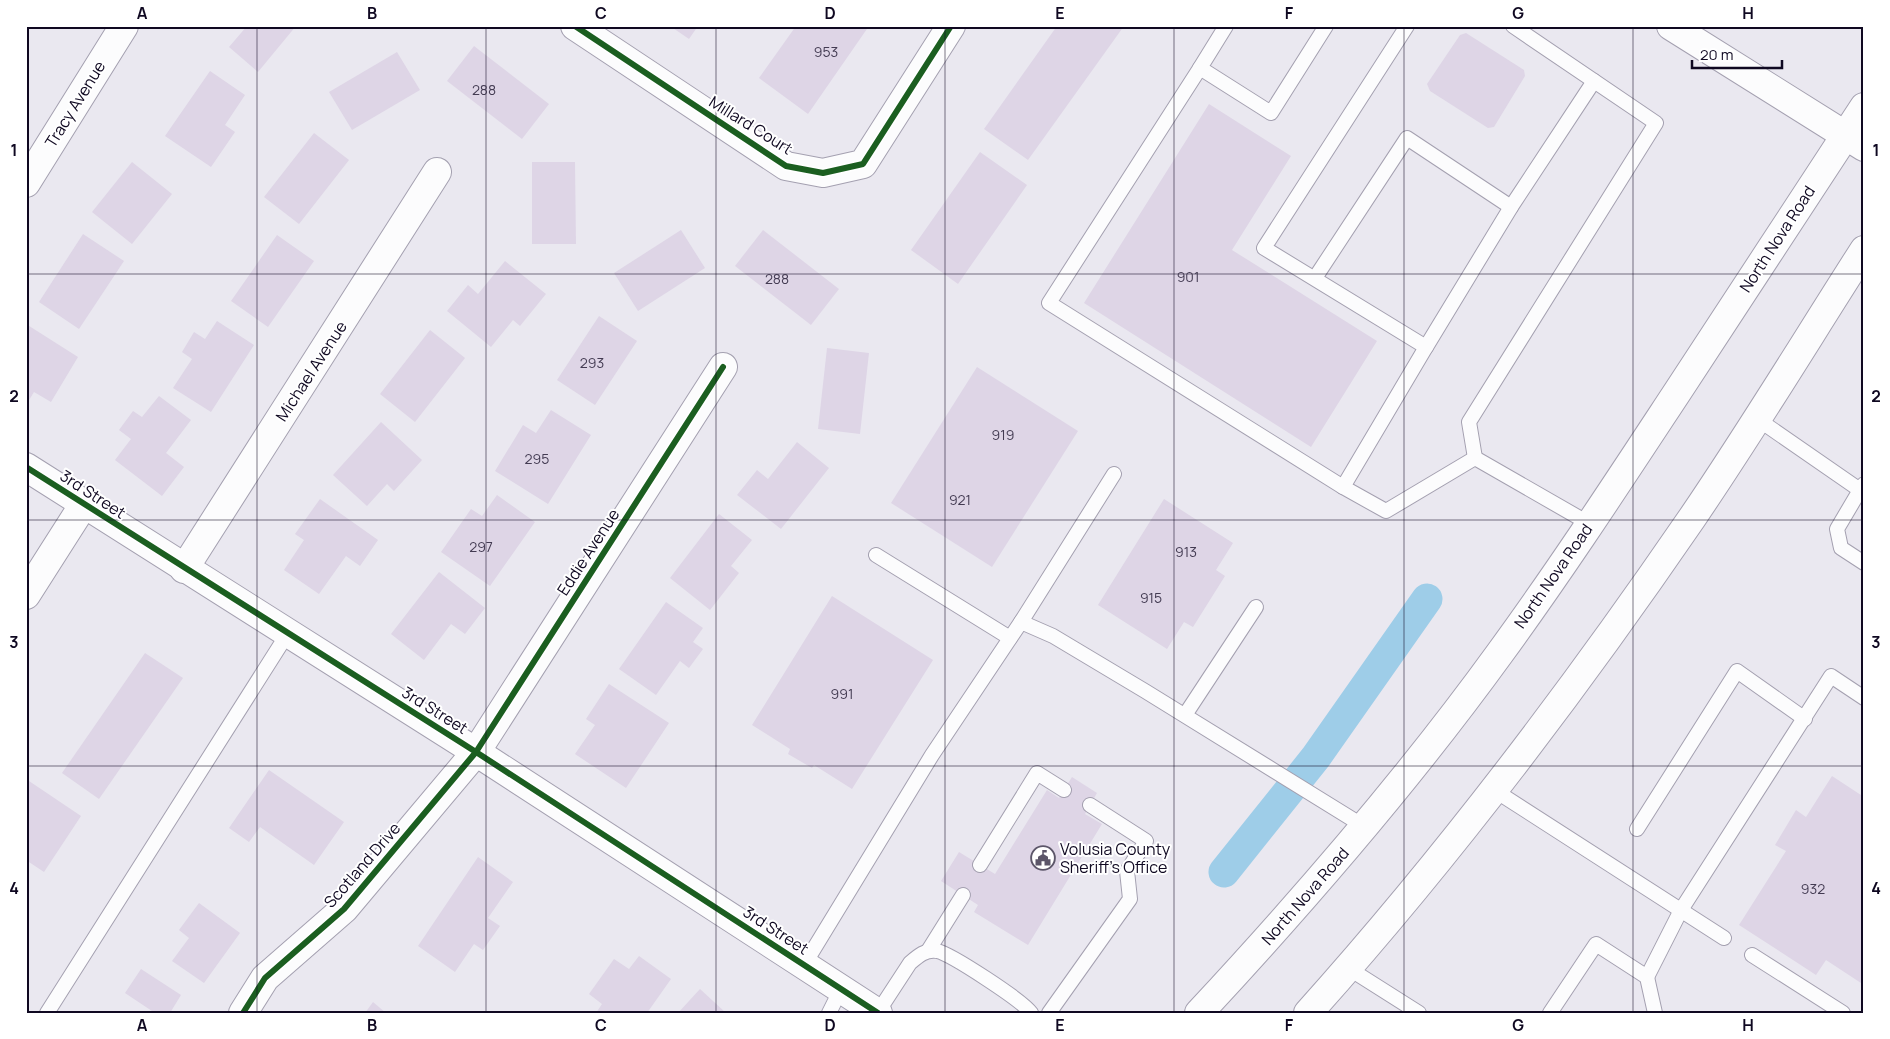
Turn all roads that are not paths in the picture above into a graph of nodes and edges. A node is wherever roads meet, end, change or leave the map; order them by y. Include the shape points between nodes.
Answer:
1 (124, 26) edge
2 (575, 26) edge
3 (951, 26) edge
4 (1226, 26) edge
5 (1326, 26) edge
6 (1407, 26) edge
7 (1513, 26) edge
8 (1671, 26) edge
9 (1200, 68) junction
10 (1594, 81) junction
11 (1864, 107) edge
12 (1854, 141) edge
13 (437, 172) dead end
14 (26, 183) edge
15 (1511, 207) junction
16 (1864, 250) edge
17 (1315, 278) junction
18 (1426, 347) junction
19 (723, 367) dead end
20 (1756, 418) junction
21 (1475, 458) junction
22 (26, 467) edge
23 (1114, 474) dead end
24 (1343, 487) junction
25 (1862, 487) edge
26 (84, 504) junction
27 (1590, 524) junction
28 (876, 555) dead end
29 (1864, 563) edge
30 (184, 569) junction
31 (26, 595) edge
32 (1256, 607) dead end
33 (1021, 622) junction
34 (288, 633) junction
35 (1010, 638) junction
36 (1864, 698) edge
37 (1185, 715) junction
38 (1805, 719) junction
39 (476, 752) junction
40 (1064, 790) dead end
41 (1494, 790) junction
42 (1090, 805) dead end
43 (1358, 822) junction
44 (1637, 829) dead end
45 (980, 865) dead end
46 (963, 895) dead end
47 (1681, 910) junction
48 (1724, 938) dead end
49 (928, 951) junction
50 (1752, 954) dead end
51 (804, 965) junction
52 (1348, 968) junction
53 (1647, 977) junction
54 (835, 1001) edge
55 (1837, 1011) edge
56 (47, 1013) edge
57 (243, 1013) edge
58 (878, 1013) edge
59 (1031, 1013) edge
60 (1049, 1013) edge
61 (1199, 1013) edge
62 (1308, 1013) edge
63 (1419, 1013) edge
64 (1550, 1013) edge
65 (1654, 1013) edge

1 - 14 street, Tracy Avenue
2 - 3 street, Millard Court via 786,166 823,173 862,164
4 - 9 lane
5 - 9 lane via 1270,114
6 - 17 lane via 1264,248
7 - 10 lane
8 - 12 street
9 - 24 lane via 1049,303
10 - 15 lane
10 - 21 lane via 1656,123 1469,422
11 - 12 street, North Nova Road
12 - 27 street, North Nova Road
13 - 30 street, Michael Avenue
15 - 17 lane via 1407,138
15 - 18 lane
16 - 20 street
17 - 18 lane
18 - 24 lane
19 - 39 street, Eddie Avenue
20 - 25 lane
20 - 41 street via 1634,600
21 - 24 lane via 1386,511
21 - 27 lane
22 - 26 street, 3rd Street
23 - 33 lane
25 - 29 lane via 1836,528 1841,548
26 - 30 street, 3rd Street
26 - 31 street
27 - 43 street, North Nova Road via 1494,661 1419,760
28 - 35 lane
30 - 34 street, 3rd Street
32 - 37 lane
33 - 35 lane
33 - 37 lane via 1052,636
34 - 39 street, 3rd Street
34 - 56 lane
35 - 51 lane via 932,755
36 - 38 lane via 1831,676
37 - 43 lane
38 - 44 lane via 1737,671
38 - 47 lane
39 - 51 street, 3rd Street
39 - 57 street, Scotland Drive via 344,910 265,978
40 - 45 lane via 1036,773
41 - 47 lane
41 - 52 street
42 - 60 lane via 1146,841 1127,871 1130,898
43 - 61 street, North Nova Road via 1273,934
46 - 49 lane
47 - 48 lane
47 - 53 lane
49 - 58 lane via 910,963
49 - 59 lane via 938,951 950,957 1018,999
50 - 55 lane
51 - 54 street, 3rd Street
52 - 62 street
52 - 63 lane
53 - 64 lane via 1596,944
53 - 65 lane
54 - 58 street, 3rd Street

